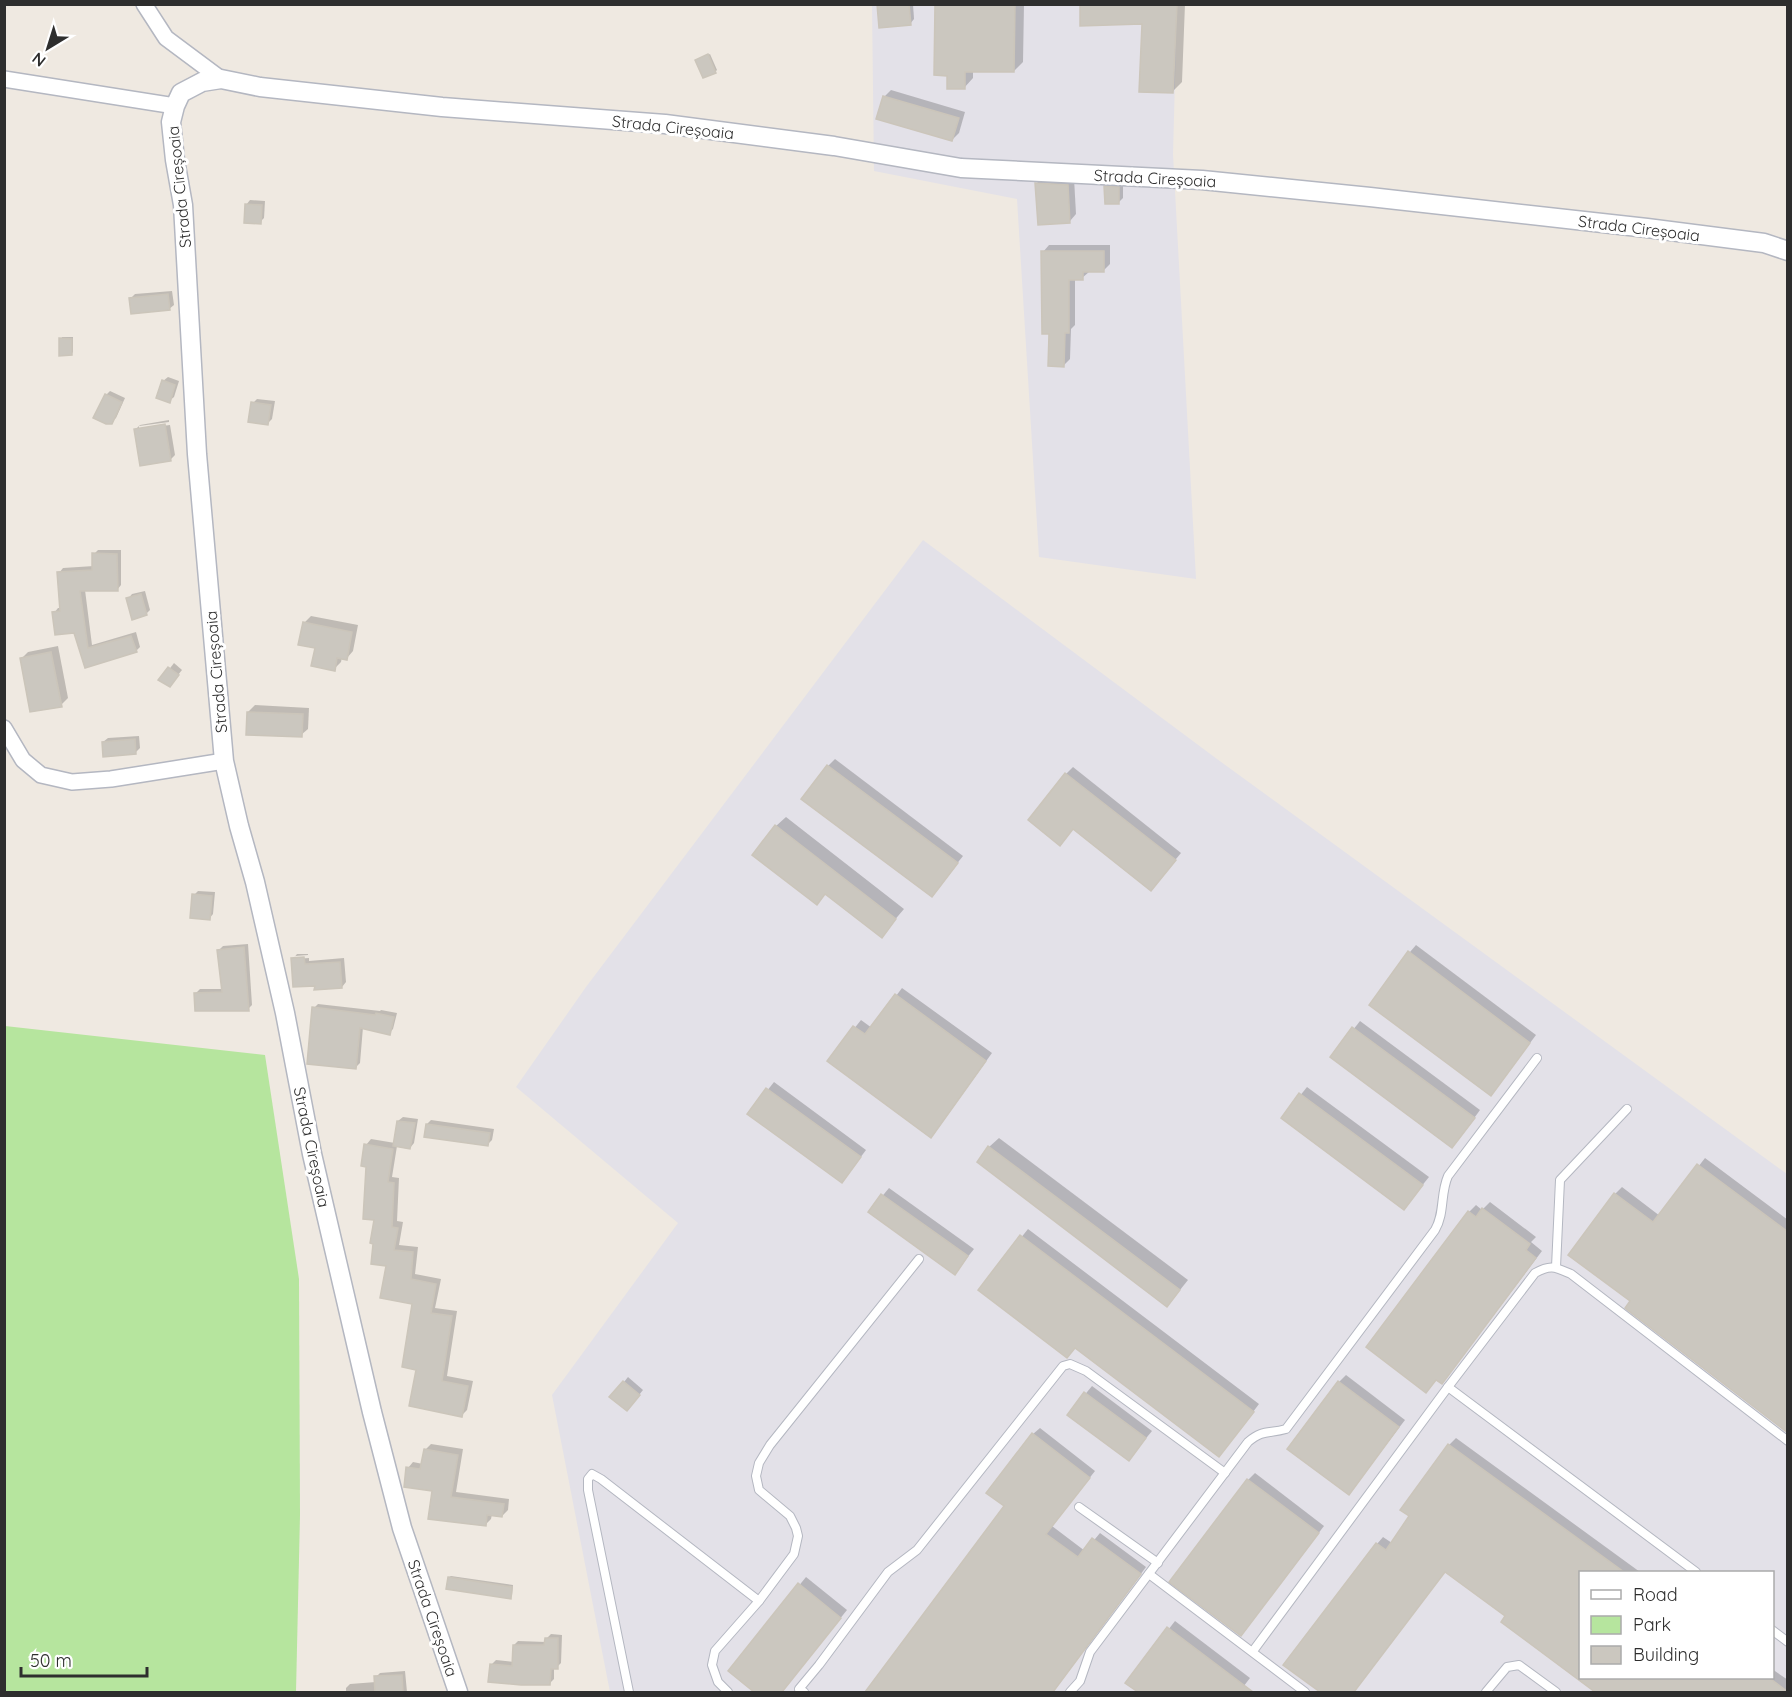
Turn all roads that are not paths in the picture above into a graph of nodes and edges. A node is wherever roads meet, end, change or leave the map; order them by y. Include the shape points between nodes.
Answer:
1 (144, 4) edge
2 (4, 79) edge
3 (221, 79) junction
4 (175, 106) junction
5 (1788, 251) edge
6 (4, 728) edge
7 (224, 761) junction
8 (1537, 1058) dead end
9 (1627, 1109) dead end
10 (918, 1259) dead end
11 (1556, 1267) junction
12 (1448, 1387) junction
13 (1788, 1441) edge
14 (1225, 1473) junction
15 (1079, 1507) dead end
16 (1158, 1563) junction
17 (1694, 1571) edge
18 (1149, 1574) junction
19 (759, 1601) junction
20 (1774, 1631) edge
21 (1788, 1642) edge
22 (1252, 1651) junction
23 (800, 1691) edge
24 (458, 1692) edge
25 (629, 1692) edge
26 (728, 1692) edge
27 (1070, 1692) edge
28 (1305, 1692) edge
29 (1486, 1692) edge
30 (1556, 1692) edge

1 - 3 street via 166,38
2 - 4 street
3 - 4 street, Strada Cireșoaia via 202,82 181,93
3 - 5 street, Strada Cireșoaia via 260,87 442,107 676,126 834,146 962,168 1202,180 1370,197 1764,243
4 - 7 street, Strada Cireșoaia via 171,122 183,205 197,454
6 - 7 street via 23,760 41,775 72,782 111,780
7 - 24 street, Strada Cireșoaia via 258,893 312,1154 372,1412 402,1528
8 - 14 lane via 1448,1176 1443,1186 1440,1221 1286,1429 1258,1434
9 - 11 lane via 1560,1180
10 - 19 lane via 759,1463 759,1490 789,1516 798,1536 794,1554
11 - 12 lane via 1535,1273
11 - 13 lane via 1571,1274
12 - 17 lane
12 - 22 lane
14 - 16 lane
14 - 23 lane via 1086,1371 1070,1364 1063,1366 917,1550 888,1572
15 - 16 lane
16 - 18 lane
18 - 22 lane
18 - 27 lane via 1090,1652 1080,1681
19 - 25 lane via 592,1474 588,1490
19 - 26 lane via 715,1651 712,1665 718,1682
20 - 21 lane
22 - 28 lane
29 - 30 lane via 1507,1667 1519,1665

